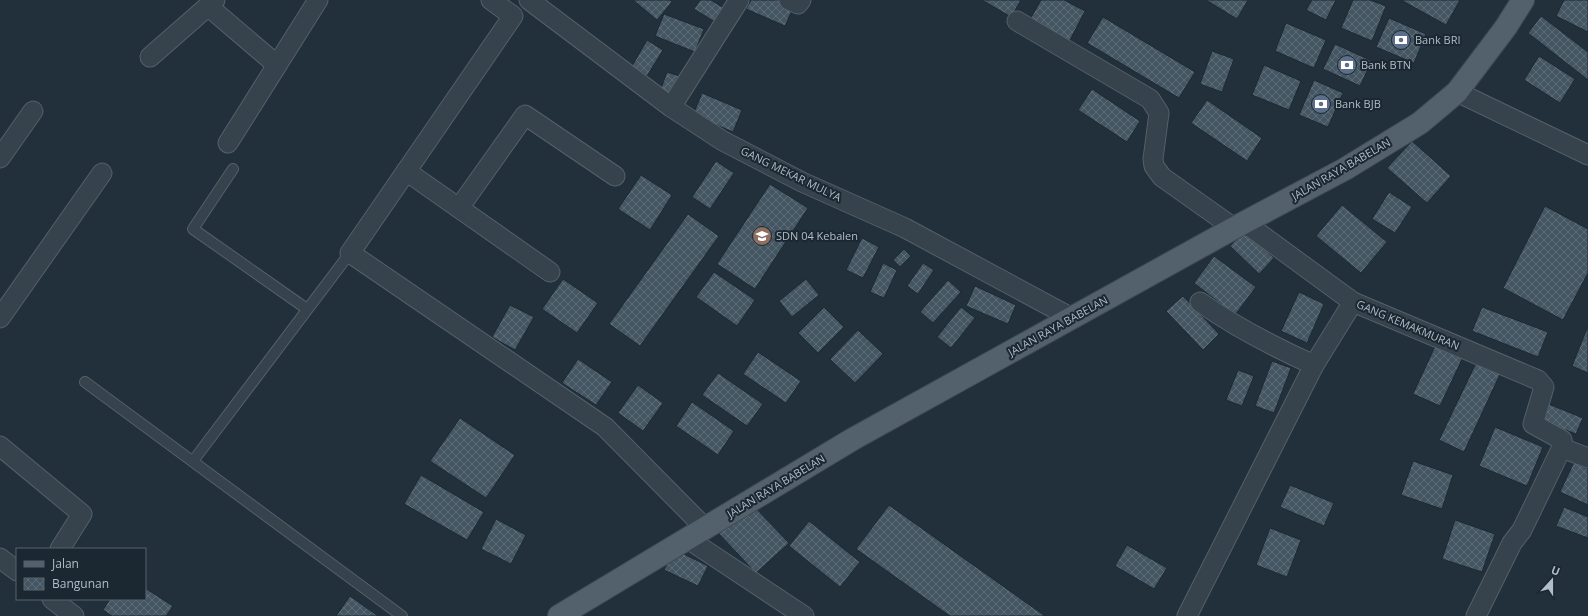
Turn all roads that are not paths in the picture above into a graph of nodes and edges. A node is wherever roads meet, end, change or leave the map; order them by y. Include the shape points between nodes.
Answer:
1 (318, 0) edge
2 (529, 0) edge
3 (739, 0) edge
4 (789, 0) edge
5 (801, 0) edge
6 (1523, 0) edge
7 (212, 3) edge
8 (503, 3) edge
9 (1017, 22) dead end
10 (150, 57) dead end
11 (277, 65) junction
12 (1457, 92) junction
13 (671, 107) junction
14 (33, 111) dead end
15 (228, 143) dead end
16 (1588, 155) edge
17 (0, 158) edge
18 (233, 169) dead end
19 (406, 171) junction
20 (102, 173) dead end
21 (615, 176) dead end
22 (459, 208) junction
23 (1239, 226) junction
24 (350, 253) junction
25 (550, 272) dead end
26 (1200, 302) dead end
27 (1353, 302) junction
28 (307, 309) junction
29 (0, 318) edge
30 (1072, 318) junction
31 (1314, 365) junction
32 (85, 382) dead end
33 (0, 446) edge
34 (1562, 448) junction
35 (1588, 458) edge
36 (192, 461) junction
37 (697, 534) junction
38 (61, 548) edge
39 (0, 558) edge
40 (16, 570) edge
41 (53, 600) edge
42 (74, 616) edge
43 (402, 616) edge
44 (559, 616) edge
45 (804, 616) edge
46 (1187, 616) edge
47 (1476, 616) edge

1 - 11 street
2 - 13 street, GANG MEKAR MULYA
3 - 13 street
4 - 5 street via 798,4
6 - 12 main road, JALAN RAYA BABELAN
7 - 10 street
7 - 11 street
8 - 19 street via 513,16
9 - 23 street, GANG KEMAKMURAN via 1150,99 1159,113 1154,166 1162,177
11 - 15 street
12 - 16 street
12 - 23 main road, JALAN RAYA BABELAN via 1414,127 1345,169
13 - 30 street, GANG MEKAR MULYA via 723,141 802,182 905,228
14 - 17 street
18 - 28 lane via 193,229
19 - 22 street
19 - 24 street
20 - 29 street
21 - 22 street via 525,115
22 - 25 street
23 - 27 street, GANG KEMAKMURAN
23 - 30 main road, JALAN RAYA BABELAN
24 - 28 lane
24 - 37 street via 605,428
26 - 31 street via 1273,347
27 - 31 street
27 - 34 street, GANG KEMAKMURAN via 1538,380 1544,387 1544,393 1537,407 1534,424 1562,440
28 - 36 lane
30 - 37 main road, JALAN RAYA BABELAN via 853,439
31 - 46 street
32 - 36 lane
33 - 38 street via 82,514
34 - 35 street
34 - 47 street
36 - 43 lane
37 - 44 main road, JALAN RAYA BABELAN
37 - 45 street
39 - 40 street
41 - 42 street

